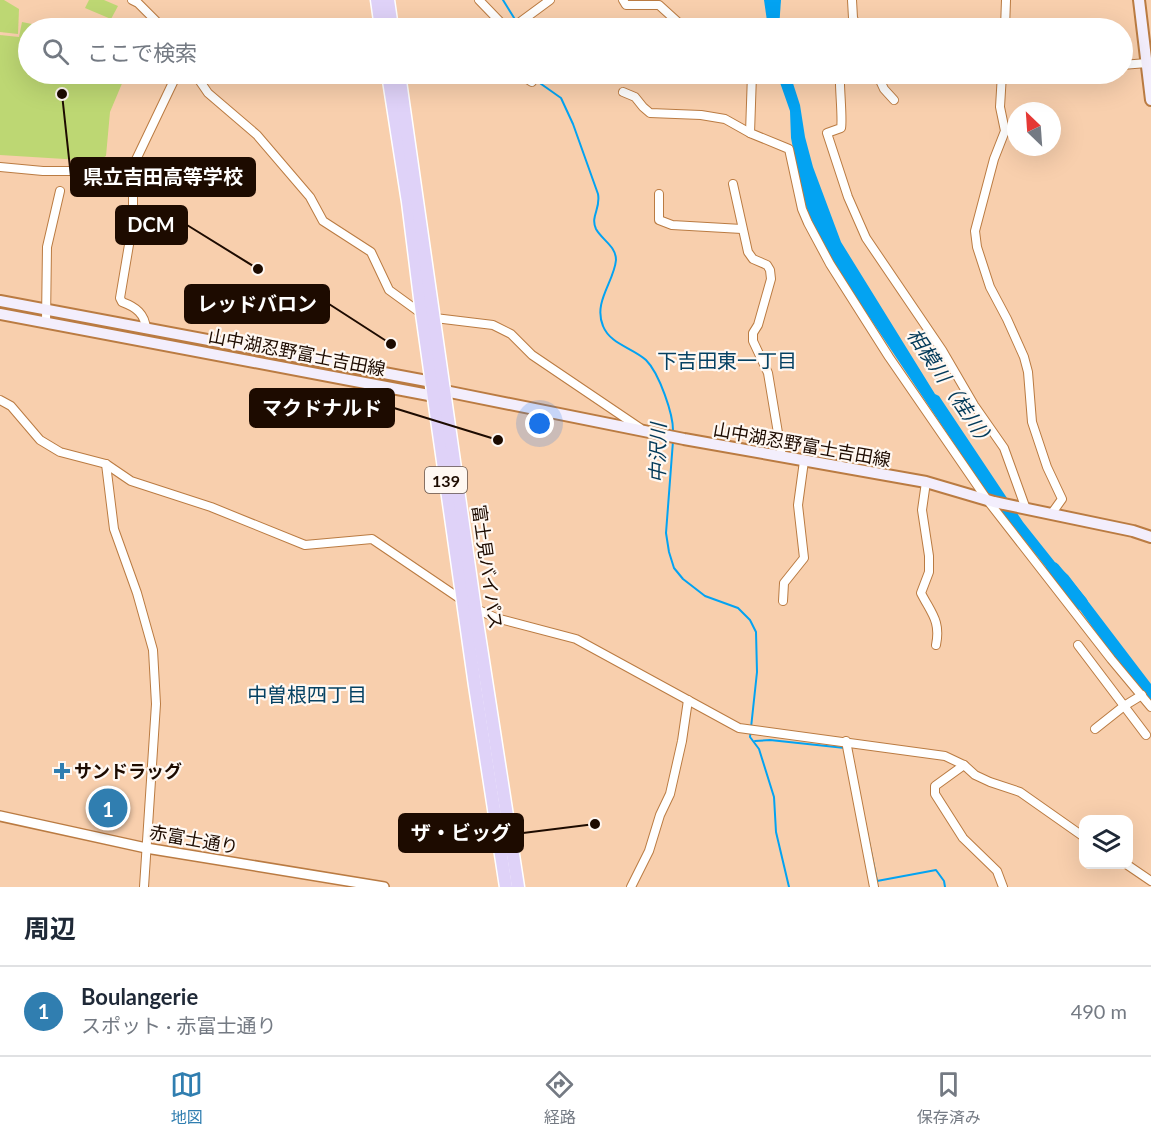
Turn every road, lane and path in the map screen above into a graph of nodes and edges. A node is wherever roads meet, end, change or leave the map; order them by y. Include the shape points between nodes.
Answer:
1 (132, 0) edge
2 (376, 0) edge
3 (388, 0) edge
4 (479, 0) edge
5 (550, 0) edge
6 (623, 0) edge
7 (852, 0) edge
8 (1006, 0) edge
9 (1139, 0) edge
10 (153, 18) edge
11 (379, 18) edge
12 (391, 18) edge
13 (496, 18) edge
14 (526, 18) edge
15 (673, 18) edge
16 (853, 18) edge
17 (1005, 18) edge
18 (1147, 63) junction
19 (1133, 64) edge
20 (172, 84) edge
21 (202, 84) edge
22 (390, 84) edge
23 (400, 84) edge
24 (752, 84) edge
25 (840, 84) edge
26 (881, 84) edge
27 (1001, 84) edge
28 (623, 92) dead end
29 (894, 100) dead end
30 (1151, 100) edge
31 (750, 133) junction
32 (0, 167) edge
33 (134, 171) junction
34 (733, 184) dead end
35 (60, 191) dead end
36 (659, 194) dead end
37 (742, 230) junction
38 (0, 301) edge
39 (46, 309) junction
40 (0, 314) edge
41 (422, 314) junction
42 (435, 318) junction
43 (46, 321) junction
44 (146, 329) junction
45 (432, 382) junction
46 (440, 394) junction
47 (0, 400) edge
48 (647, 432) junction
49 (782, 457) junction
50 (804, 461) junction
51 (106, 464) junction
52 (926, 482) junction
53 (991, 501) junction
54 (1024, 508) junction
55 (1052, 513) junction
56 (1151, 537) edge
57 (464, 601) junction
58 (783, 601) dead end
59 (475, 609) junction
60 (936, 645) dead end
61 (1078, 645) dead end
62 (1142, 695) junction
63 (688, 700) junction
64 (1124, 706) junction
65 (1151, 707) edge
66 (1095, 729) dead end
67 (1146, 735) dead end
68 (846, 741) junction
69 (964, 765) junction
70 (0, 816) edge
71 (1079, 834) edge
72 (146, 848) junction
73 (1133, 869) edge
74 (1151, 881) edge
75 (144, 887) edge
76 (384, 887) edge
77 (506, 887) edge
78 (518, 887) edge
79 (631, 887) edge
80 (874, 887) edge
81 (1003, 887) edge

1 - 10 street
2 - 11 highway
3 - 12 highway
4 - 13 street
5 - 14 street
6 - 15 street via 626,5 659,4
7 - 16 street
8 - 17 street
9 - 18 main road
18 - 19 street
18 - 30 main road
20 - 33 street
21 - 41 street via 257,135 310,197 323,221 371,252 389,290
22 - 41 highway, 富士見バイパス / 139
23 - 42 highway, 富士見バイパス / 139
24 - 31 street
25 - 54 street via 843,123 841,128 827,133 848,197 866,238 1004,448
26 - 29 street
27 - 55 street via 1000,107 1005,131 975,231 990,287 1024,357 1032,422 1062,499
28 - 31 street via 635,97 650,113 725,119
31 - 53 street via 789,149 802,209 830,264 889,357
32 - 33 street
33 - 44 street via 133,221 120,298 144,316
34 - 37 street
35 - 39 street via 47,247
36 - 37 street via 659,220 672,225
37 - 49 street via 753,260 770,270 771,279 753,341 768,373
38 - 39 main road, 山中湖忍野富士吉田線
39 - 43 street
39 - 44 main road, 山中湖忍野富士吉田線
40 - 43 main road, 山中湖忍野富士吉田線
41 - 45 highway, 富士見バイパス / 139
42 - 46 highway, 富士見バイパス / 139
42 - 48 street via 493,325 511,334 532,355
43 - 46 main road, 山中湖忍野富士吉田線
44 - 45 main road, 山中湖忍野富士吉田線
45 - 46 highway, 富士見バイパス / 139
46 - 48 main road, 山中湖忍野富士吉田線
46 - 57 highway, 富士見バイパス / 139
46 - 59 highway, 富士見バイパス / 139
47 - 51 street via 40,440 60,452
48 - 49 main road, 山中湖忍野富士吉田線
49 - 50 main road, 山中湖忍野富士吉田線
50 - 52 main road, 山中湖忍野富士吉田線
50 - 58 street via 798,505 804,558 784,583
51 - 57 street via 131,481 212,507 305,545 372,538
51 - 72 street via 114,529 153,650 156,704
52 - 53 main road, 山中湖忍野富士吉田線
52 - 60 street via 922,510 929,572 921,593 936,620
53 - 54 main road, 山中湖忍野富士吉田線
53 - 62 street
54 - 55 main road, 山中湖忍野富士吉田線
55 - 56 main road, 山中湖忍野富士吉田線
57 - 59 street
57 - 77 highway, 富士見バイパス / 139
59 - 63 street via 576,639
59 - 78 highway, 富士見バイパス / 139
61 - 64 street
62 - 64 street
62 - 65 street
63 - 68 street via 739,728
63 - 79 street via 670,794
64 - 66 street
64 - 67 street
68 - 69 street via 945,756
68 - 80 street
69 - 71 street via 975,775 1020,792
69 - 81 street via 935,786 935,794 963,838 997,870
70 - 72 street, 赤富士通り
72 - 75 street
72 - 76 street, 赤富士通り
73 - 74 street

